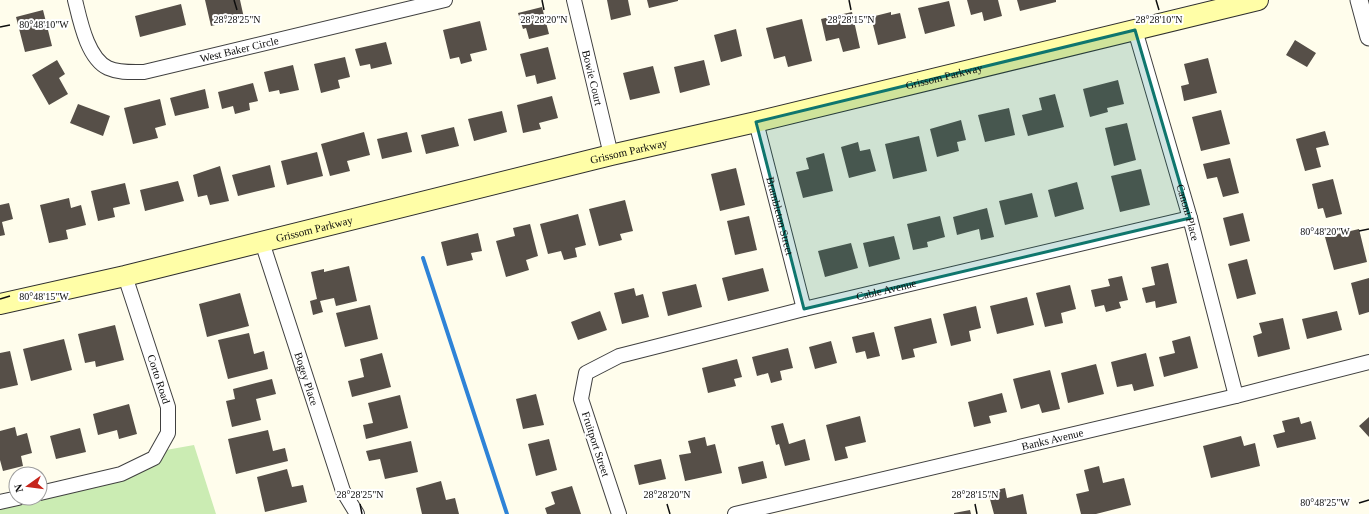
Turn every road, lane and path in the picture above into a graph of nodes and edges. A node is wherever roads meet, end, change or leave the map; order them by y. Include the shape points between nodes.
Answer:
1 (75, 0) edge
2 (445, 0) edge
3 (574, 0) edge
4 (1258, 0) edge
5 (1359, 0) edge
6 (1136, 30) junction
7 (1369, 37) edge
8 (756, 122) junction
9 (611, 155) junction
10 (1190, 218) junction
11 (262, 242) junction
12 (125, 276) junction
13 (0, 304) edge
14 (804, 309) junction
15 (1369, 362) edge
16 (586, 373) joint
17 (1236, 396) junction
18 (48, 491) edge
19 (357, 514) edge
20 (619, 514) edge
21 (735, 514) edge

1 - 2 street, West Baker Circle via 83,32 92,52 106,67 125,72 144,72
3 - 9 street, Bowie Court
4 - 6 main road, Grissom Parkway
5 - 7 street
6 - 8 main road, Grissom Parkway
6 - 10 street, Canoni Place
8 - 9 main road, Grissom Parkway
8 - 14 street, Brambleton Street
9 - 11 main road, Grissom Parkway
10 - 14 street, Cable Avenue
10 - 17 street, Canoni Place
11 - 12 main road, Grissom Parkway
11 - 19 street, Bogey Place via 343,491
12 - 13 main road, Grissom Parkway
12 - 18 street, Corto Road via 168,407 168,433 154,458 121,474
14 - 16 street, Cable Avenue via 619,356
15 - 17 street, Banks Avenue
16 - 20 street, Fruitport Street via 581,399
17 - 21 street, Banks Avenue

